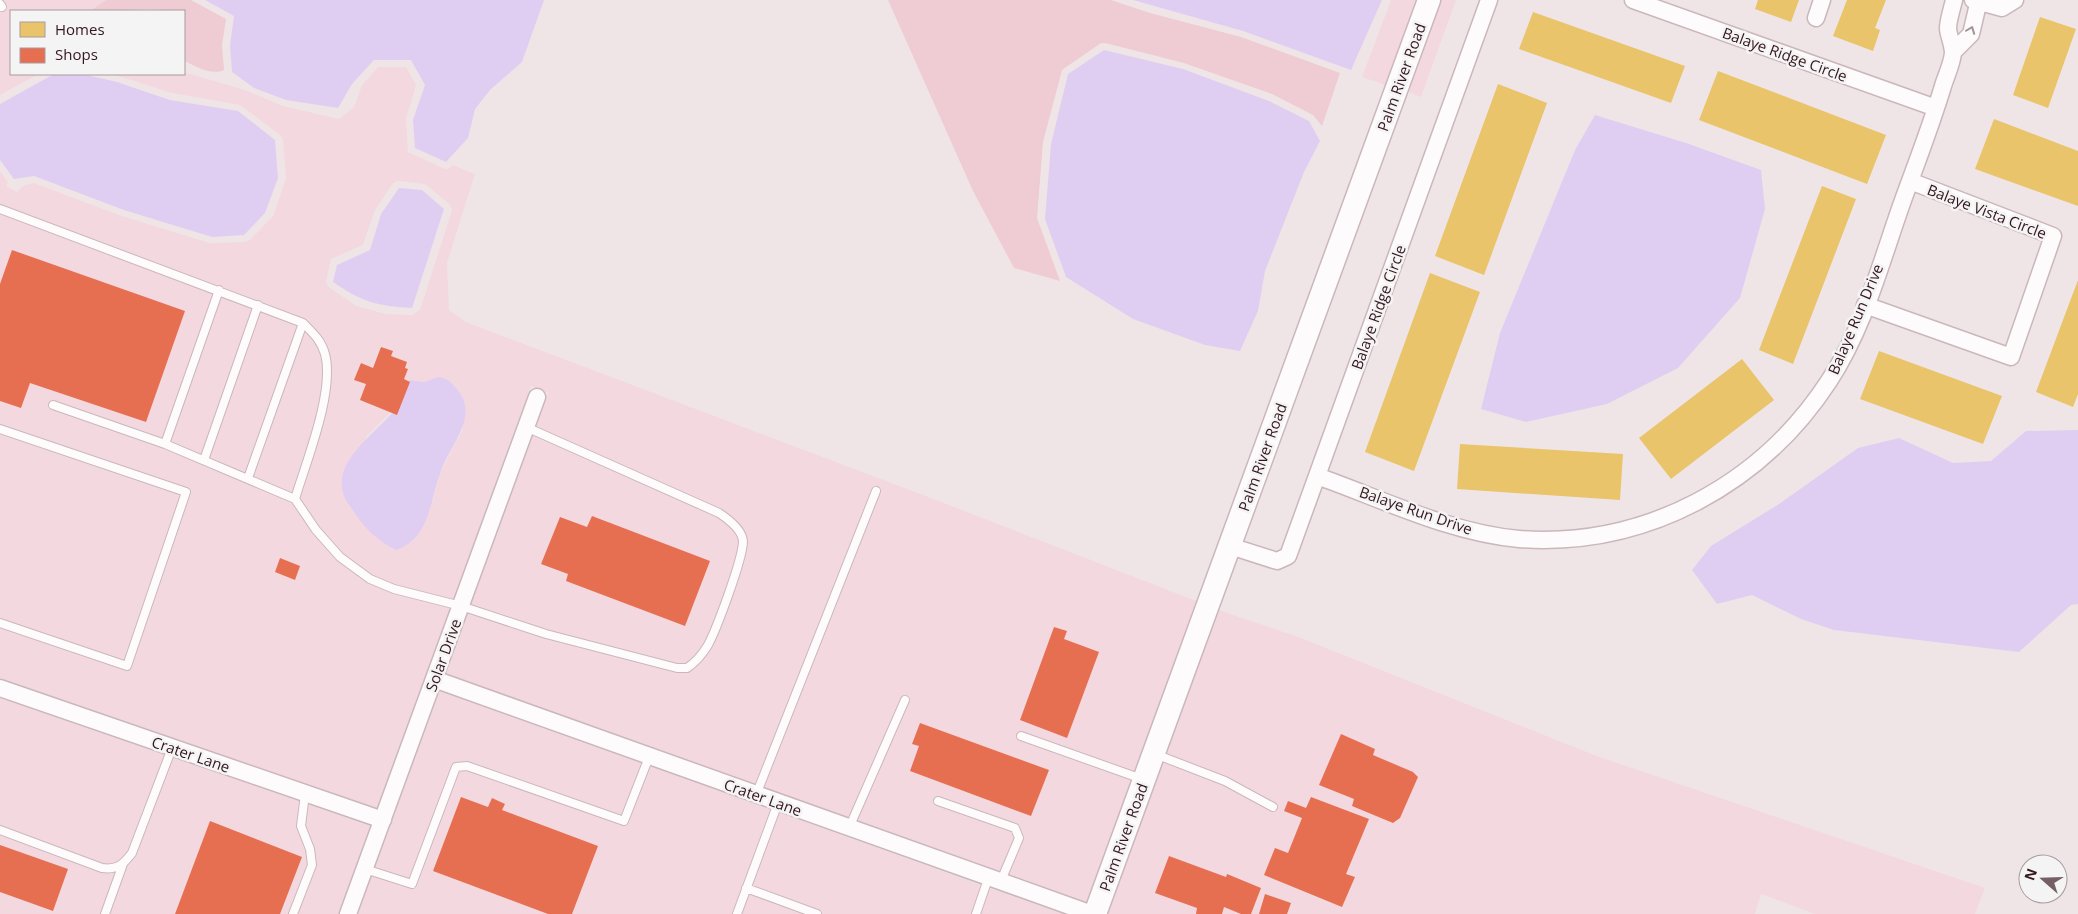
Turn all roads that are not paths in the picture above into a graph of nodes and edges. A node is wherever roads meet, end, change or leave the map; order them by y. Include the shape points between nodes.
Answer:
1 (1429, 0) edge
2 (1489, 0) edge
3 (1633, 0) edge
4 (1822, 0) edge
5 (1954, 0) edge
6 (2014, 0) edge
7 (1977, 1) edge
8 (1816, 18) dead end
9 (1953, 52) junction
10 (1936, 108) junction
11 (1910, 182) junction
12 (0, 209) edge
13 (219, 290) junction
14 (258, 305) junction
15 (1865, 305) junction
16 (303, 323) junction
17 (537, 397) dead end
18 (53, 405) dead end
19 (526, 427) junction
20 (0, 428) edge
21 (165, 444) junction
22 (204, 460) junction
23 (1317, 476) junction
24 (248, 478) junction
25 (876, 491) dead end
26 (295, 499) junction
27 (1230, 546) junction
28 (460, 606) junction
29 (0, 623) edge
30 (434, 679) junction
31 (0, 688) edge
32 (904, 700) dead end
33 (1021, 736) dead end
34 (172, 748) junction
35 (1154, 754) junction
36 (649, 757) junction
37 (1144, 780) junction
38 (305, 794) junction
39 (756, 795) junction
40 (938, 800) dead end
41 (778, 803) junction
42 (1273, 807) dead end
43 (383, 820) junction
44 (849, 828) junction
45 (0, 830) edge
46 (123, 864) junction
47 (365, 869) junction
48 (994, 881) junction
49 (746, 888) junction
50 (105, 914) edge
51 (293, 914) edge
52 (348, 914) edge
53 (737, 914) edge
54 (817, 914) edge
55 (976, 914) edge
56 (1093, 914) edge

1 - 27 street, Palm River Road
2 - 23 street, Balaye Ridge Circle
3 - 10 street, Balaye Ridge Circle
4 - 8 street
5 - 9 street, Balaye Run Drive via 1948,27
6 - 7 street via 2002,8
9 -> 7 street, Balaye Run Drive via 1971,34
9 - 10 street, Balaye Run Drive
10 - 11 street, Balaye Run Drive
11 - 15 street, Balaye Run Drive
11 - 15 street, Balaye Vista Circle via 2053,236 2011,357
12 - 13 lane
13 - 14 lane
13 - 21 lane
14 - 16 lane
14 - 22 lane
15 - 23 street, Balaye Run Drive via 1830,379 1785,437 1760,461 1718,490 1674,514 1633,528 1590,537 1519,538 1475,531
16 - 24 lane
16 - 26 lane via 318,338 325,355 327,376 324,401
17 - 19 street, Solar Drive
18 - 21 lane
19 - 28 street, Solar Drive
19 - 28 lane via 726,518 738,530 743,541 735,574 708,644 687,668 546,634
20 - 29 lane via 186,492 127,666
21 - 22 lane
22 - 24 lane
23 - 27 street, Balaye Ridge Circle via 1288,556 1283,560 1271,560
24 - 26 lane
25 - 39 lane
26 - 28 lane via 340,557 370,579 394,589
27 - 35 street, Palm River Road
28 - 30 street, Solar Drive
30 - 36 street, Crater Lane
30 - 43 street, Solar Drive
31 - 34 street, Crater Lane
32 - 44 lane
33 - 37 lane
34 - 38 street, Crater Lane
34 - 46 lane via 136,844
35 - 37 street, Palm River Road
35 - 42 lane via 1225,781
36 - 39 street, Crater Lane
36 - 47 lane via 624,821 467,766 456,768 412,884
37 - 56 street, Palm River Road
38 - 43 street, Crater Lane
38 - 51 lane via 301,826 312,865
39 - 41 street, Crater Lane
40 - 48 lane via 1018,831 1019,838
41 - 44 street, Crater Lane
41 - 49 lane
43 - 47 street, Solar Drive
44 - 48 street, Crater Lane
45 - 46 lane via 102,868 113,869
46 - 50 lane
47 - 52 street, Solar Drive
48 - 55 lane
48 - 56 street, Crater Lane
49 - 53 lane
49 - 54 lane

